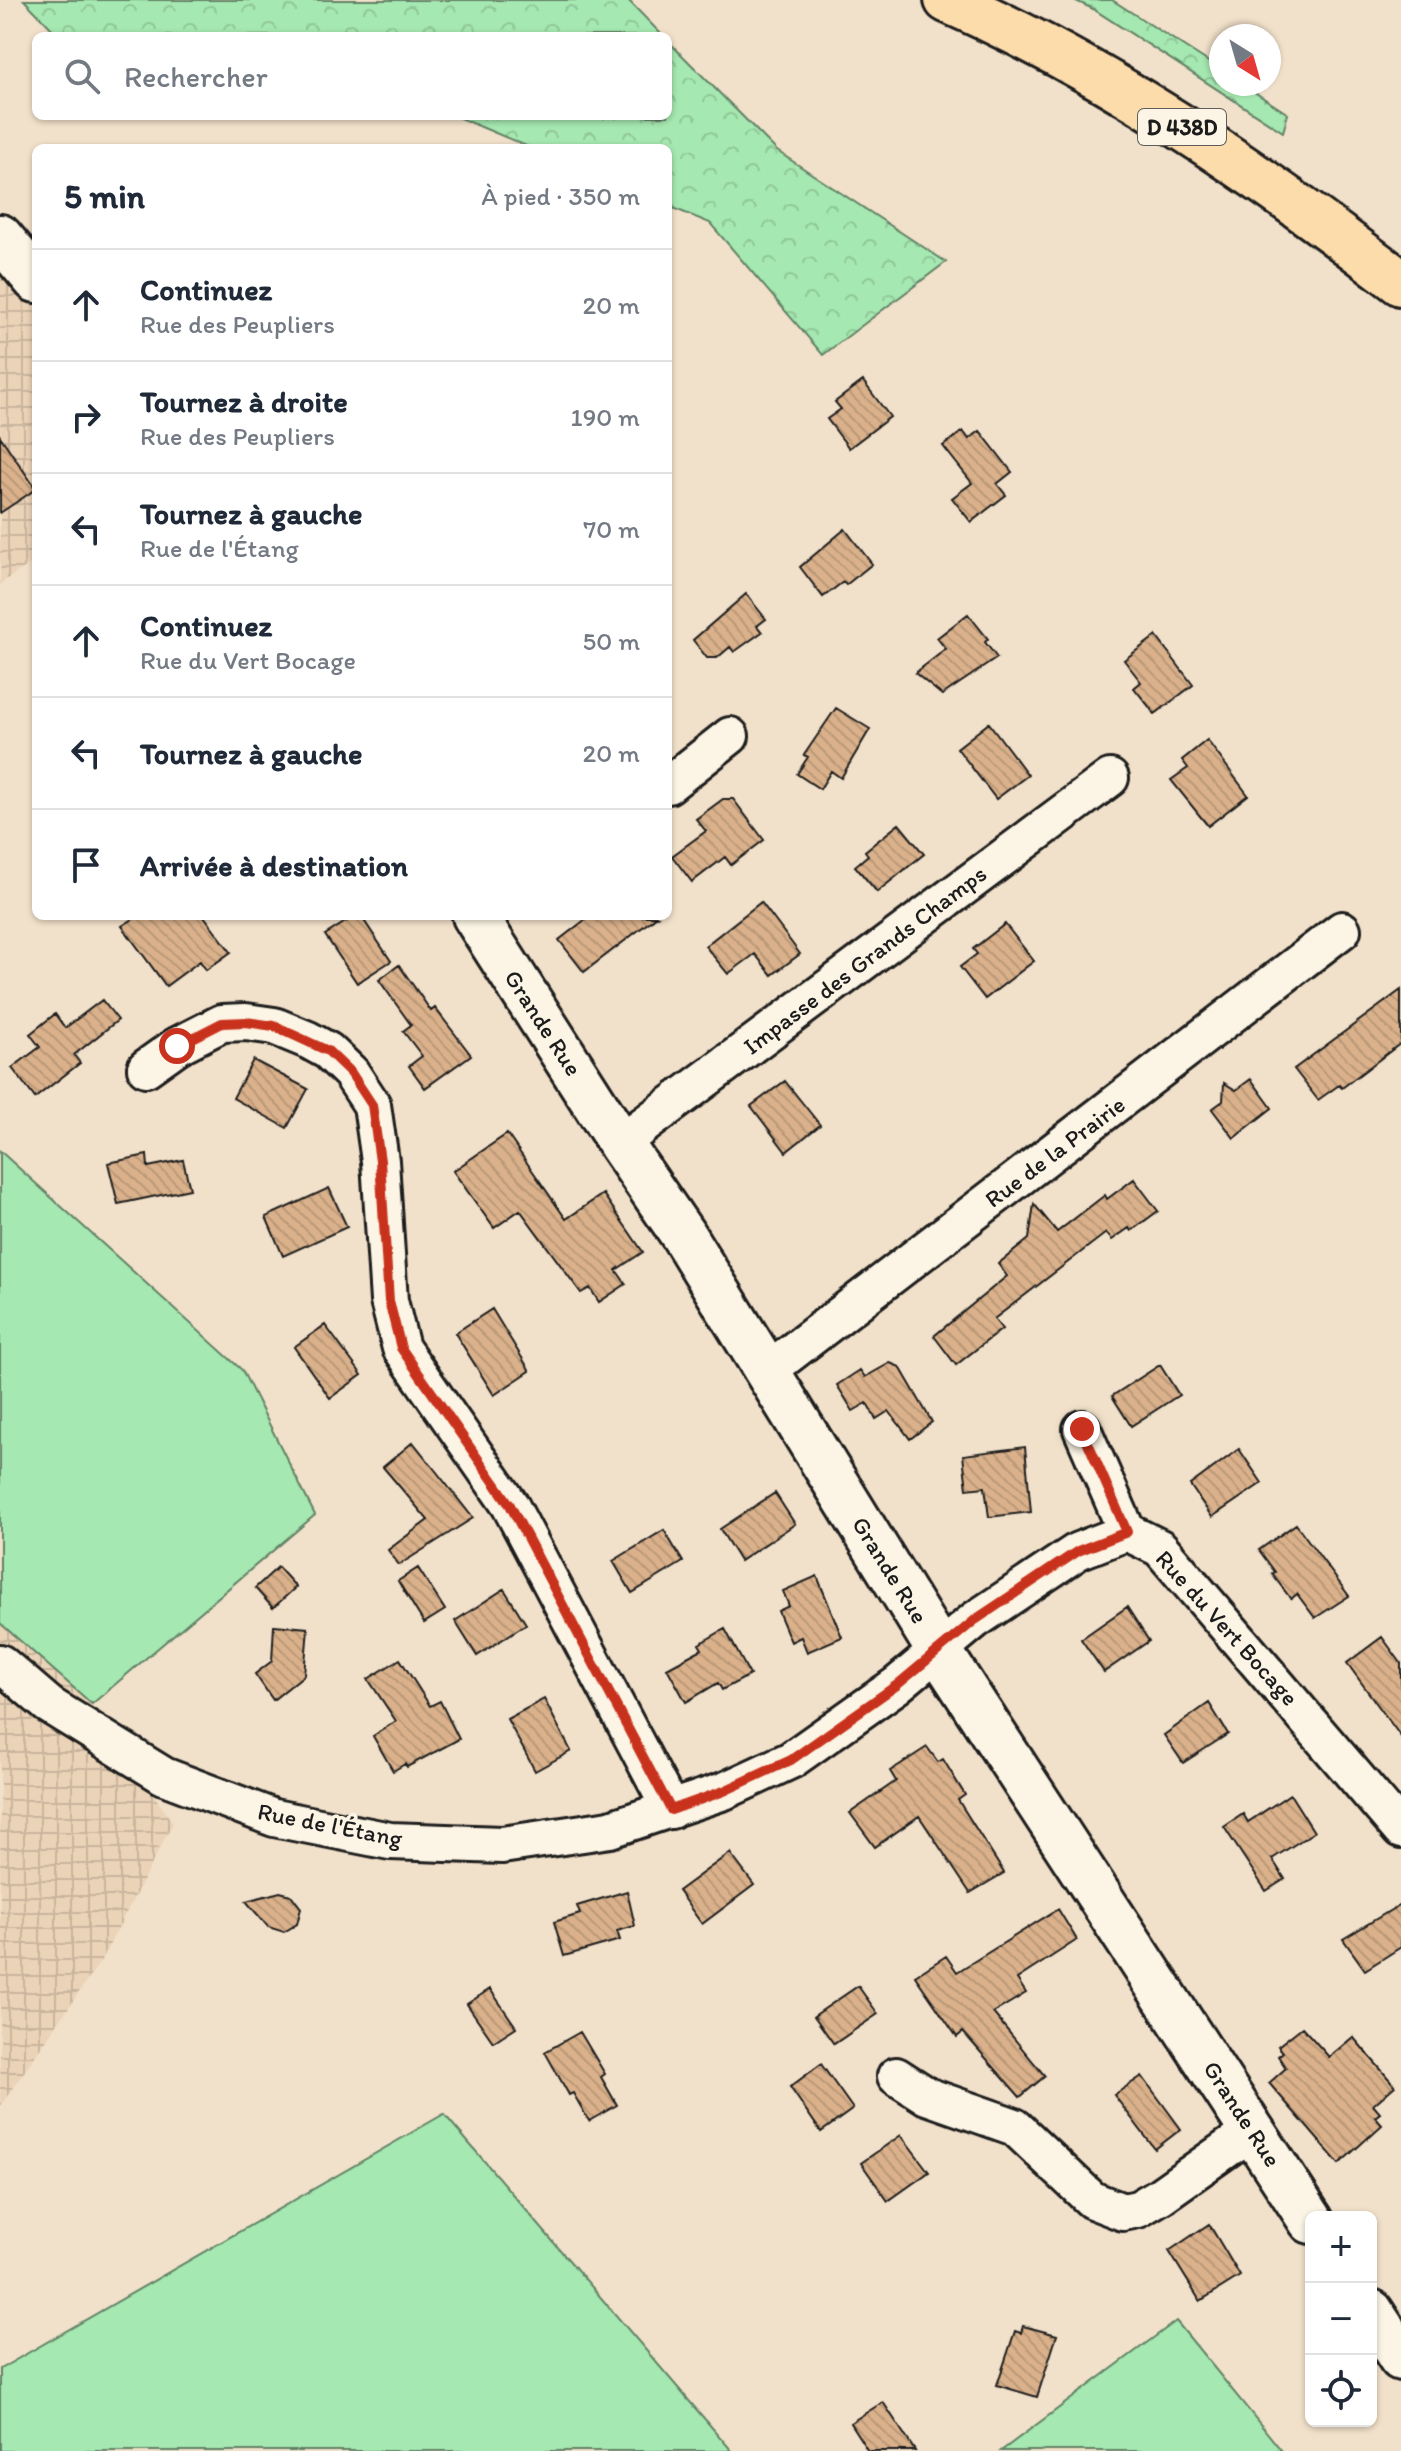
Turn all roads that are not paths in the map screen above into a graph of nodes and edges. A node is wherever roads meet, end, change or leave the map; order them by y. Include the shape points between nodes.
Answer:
1 (947, 0) edge
2 (0, 237) edge
3 (32, 275) edge
4 (1401, 283) edge
5 (730, 736) dead end
6 (1110, 778) dead end
7 (672, 782) edge
8 (486, 920) edge
9 (1342, 930) dead end
10 (146, 1068) dead end
11 (620, 1143) junction
12 (766, 1372) junction
13 (1082, 1429) dead end
14 (1127, 1532) junction
15 (938, 1649) junction
16 (0, 1663) edge
17 (671, 1810) junction
18 (1401, 1830) edge
19 (896, 2076) dead end
20 (1252, 2131) junction
21 (1305, 2212) edge
22 (1377, 2321) edge
23 (1401, 2358) edge

1 - 4 main road, D 438D via 1011,28 1152,107 1297,203
2 - 3 street
5 - 7 street
6 - 11 street, Impasse des Grands Champs
8 - 11 street, Grande Rue
9 - 12 street, Rue de la Prairie
10 - 17 street via 222,1023 246,1022 308,1040 351,1073 372,1105 389,1301 401,1348 510,1505
11 - 12 street, Grande Rue
12 - 15 street, Grande Rue
13 - 14 street
14 - 15 street via 1078,1551
14 - 18 street, Rue du Vert Bocage via 1160,1548
15 - 17 street, Rue de l'Étang via 897,1685 791,1760
15 - 20 street, Grande Rue
16 - 17 street, Rue de l'Étang via 49,1705 164,1776 274,1818 390,1841 502,1845 610,1829
19 - 20 street via 927,2096 1015,2127 1092,2200 1123,2212 1160,2196
20 - 21 street, Grande Rue
22 - 23 street

